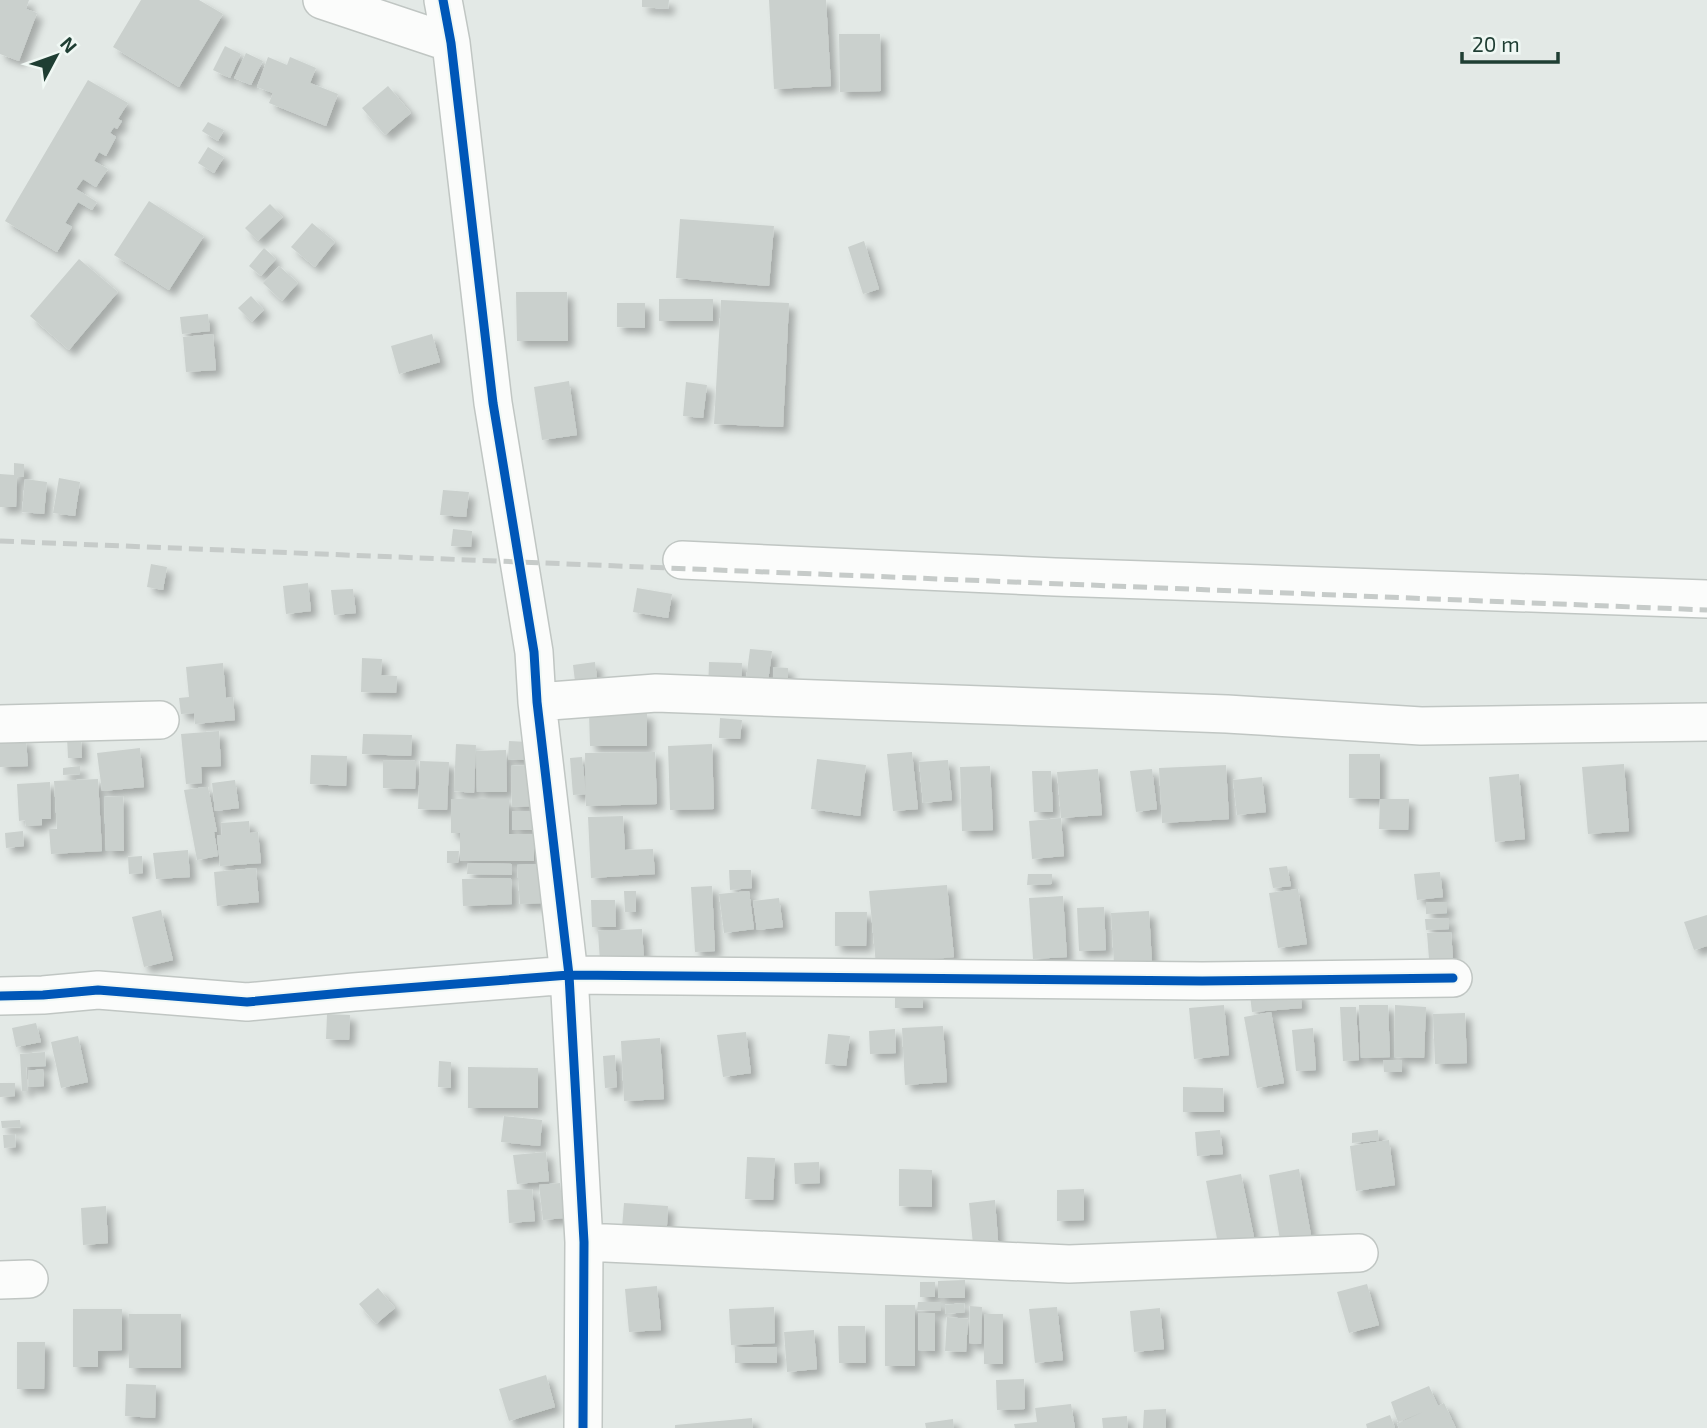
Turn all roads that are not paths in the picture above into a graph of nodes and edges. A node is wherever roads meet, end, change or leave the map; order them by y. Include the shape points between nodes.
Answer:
1 (322, 0) edge
2 (443, 0) edge
3 (451, 43) junction
4 (682, 560) dead end
5 (1707, 599) edge
6 (537, 702) junction
7 (160, 720) dead end
8 (1707, 722) edge
9 (0, 724) edge
10 (569, 975) junction
11 (1453, 978) dead end
12 (0, 996) edge
13 (584, 1242) junction
14 (1359, 1253) dead end
15 (583, 1428) edge

1 - 3 street
2 - 3 street
3 - 6 street via 493,404 534,652
4 - 5 street via 1055,578
6 - 8 street via 656,693 1227,714 1421,726
6 - 10 street
7 - 9 street
10 - 11 street via 1202,981
10 - 12 street via 247,1002 98,990
10 - 13 street
13 - 14 street via 1069,1264
13 - 15 street

